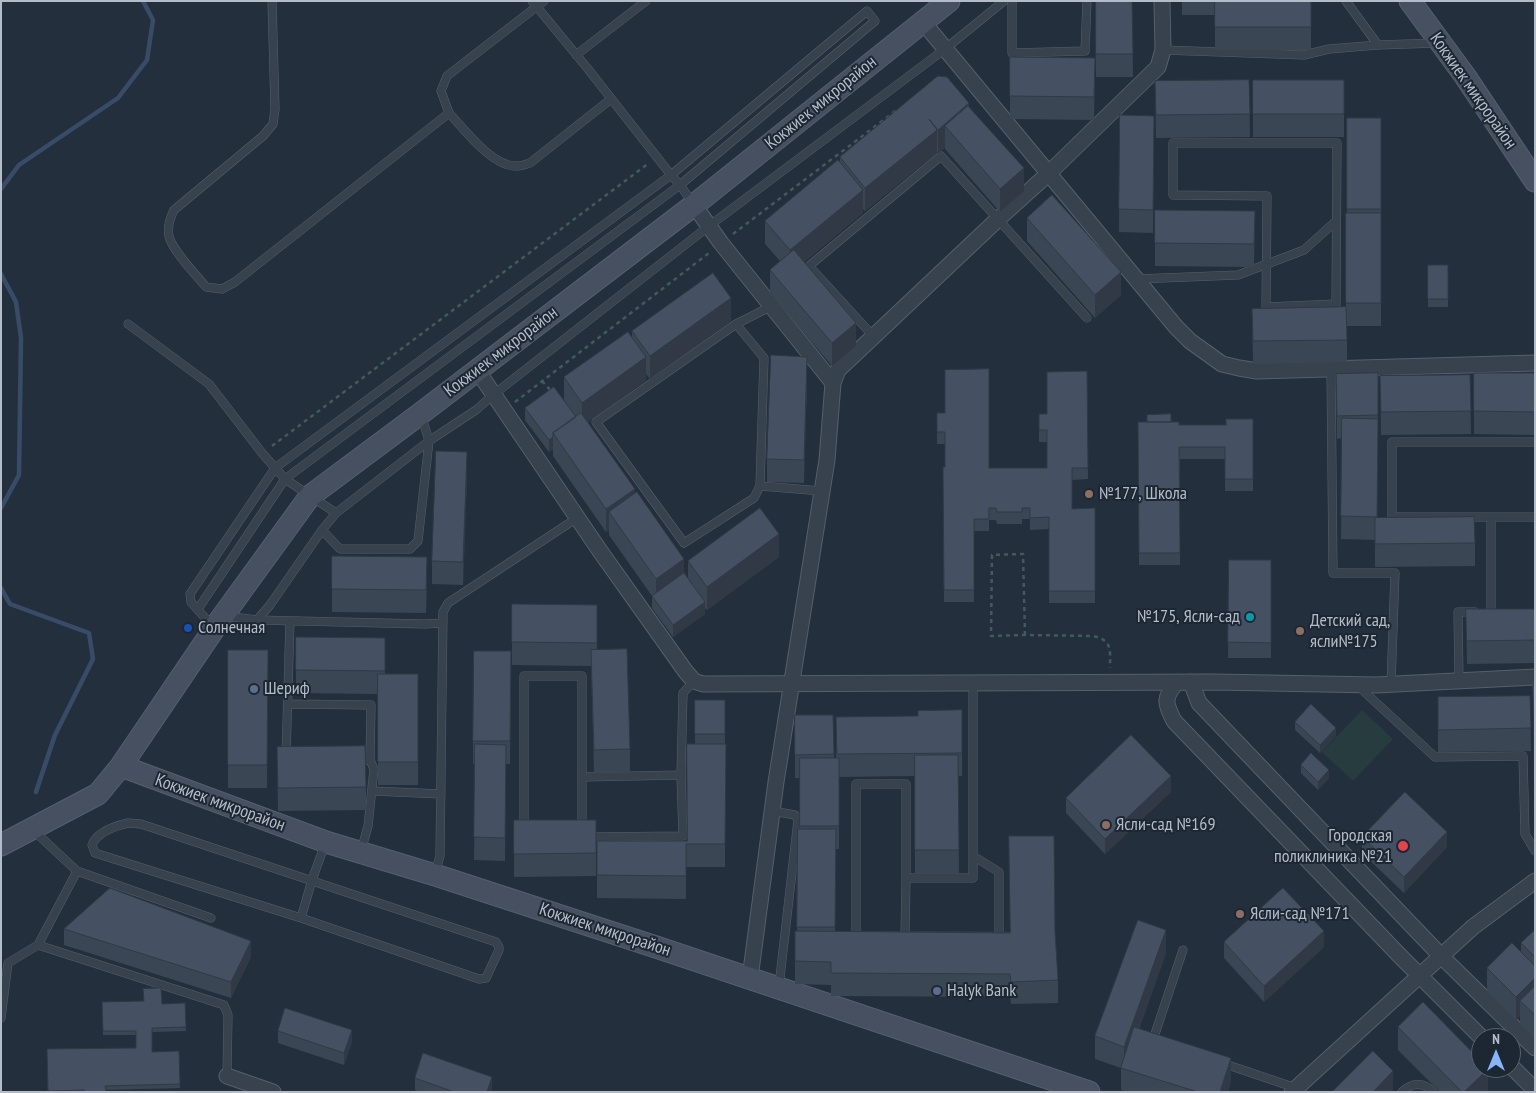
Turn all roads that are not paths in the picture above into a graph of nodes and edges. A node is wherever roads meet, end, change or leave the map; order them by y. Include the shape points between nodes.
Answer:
1 (272, 1) edge
2 (544, 1) edge
3 (646, 1) edge
4 (949, 1) edge
5 (1004, 1) edge
6 (1012, 1) edge
7 (1087, 1) edge
8 (1162, 1) edge
9 (1346, 1) edge
10 (1410, 1) edge
11 (534, 4) edge
12 (922, 22) junction
13 (1441, 43) junction
14 (1378, 45) junction
15 (945, 49) junction
16 (1163, 50) junction
17 (576, 55) junction
18 (611, 99) junction
19 (449, 113) junction
20 (1048, 174) junction
21 (671, 175) junction
22 (1535, 181) edge
23 (680, 185) junction
24 (694, 205) junction
25 (998, 220) junction
26 (1336, 221) junction
27 (709, 226) junction
28 (1267, 264) junction
29 (1137, 279) junction
30 (772, 306) junction
31 (1087, 318) dead end
32 (128, 324) dead end
33 (736, 324) junction
34 (874, 337) junction
35 (1535, 363) edge
36 (1331, 369) junction
37 (477, 370) junction
38 (833, 383) junction
39 (493, 395) junction
40 (420, 414) junction
41 (429, 441) junction
42 (1535, 442) edge
43 (275, 468) junction
44 (285, 479) junction
45 (760, 486) junction
46 (822, 491) junction
47 (310, 496) junction
48 (336, 513) junction
49 (1491, 517) junction
50 (1535, 517) edge
51 (577, 518) junction
52 (322, 530) junction
53 (198, 609) junction
54 (1491, 612) junction
55 (1500, 612) edge
56 (257, 620) junction
57 (290, 621) junction
58 (219, 622) junction
59 (443, 623) junction
60 (1535, 677) edge
61 (694, 681) junction
62 (1184, 682) junction
63 (1459, 682) junction
64 (973, 683) junction
65 (792, 684) junction
66 (1357, 685) junction
67 (1391, 685) junction
68 (288, 704) junction
69 (352, 760) edge
70 (370, 760) junction
71 (295, 761) edge
72 (121, 766) junction
73 (682, 775) junction
74 (582, 777) junction
75 (372, 791) junction
76 (441, 794) junction
77 (772, 811) junction
78 (33, 830) junction
79 (534, 836) edge
80 (326, 842) junction
81 (1, 845) edge
82 (1535, 851) edge
83 (361, 852) junction
84 (973, 856) junction
85 (77, 871) junction
86 (435, 875) junction
87 (906, 878) junction
88 (312, 880) junction
89 (1535, 880) edge
90 (211, 918) dead end
91 (301, 918) junction
92 (865, 937) edge
93 (895, 937) edge
94 (905, 937) junction
95 (914, 937) edge
96 (980, 937) edge
97 (38, 944) junction
98 (1183, 950) dead end
99 (1441, 956) junction
100 (1420, 976) junction
101 (750, 978) junction
102 (779, 988) junction
103 (1, 1018) edge
104 (1472, 1028) edge
105 (1162, 1043) edge
106 (1535, 1048) edge
107 (1215, 1061) edge
108 (227, 1076) joint
109 (1521, 1076) edge
110 (1294, 1090) edge
111 (1535, 1090) edge
112 (273, 1092) edge
113 (1089, 1092) edge
114 (1402, 1092) edge
115 (1433, 1092) edge

1 - 19 lane via 273,124 263,136 174,210 169,222 168,237 173,246 206,287 222,289 235,282
2 - 11 lane
3 - 17 lane
4 - 12 street, Кокжиек микрорайон
5 - 15 lane
6 - 7 lane via 1012,53 1085,51
8 - 16 street
9 - 14 lane
10 - 13 street, Кокжиек микрорайон
11 - 17 lane
11 - 19 lane via 447,76 441,91
12 - 15 street
12 - 24 street, Кокжиек микрорайон
13 - 14 lane
13 - 22 street, Кокжиек микрорайон
14 - 16 lane via 1329,49 1304,55
15 - 20 street
15 - 27 lane
16 - 20 street via 1158,67
17 - 18 lane
18 - 19 lane via 530,164 517,166 499,162 484,151
18 - 21 lane
20 - 25 street
20 - 29 street
21 - 23 lane
21 - 23 lane via 867,11 875,21
21 - 43 lane
23 - 24 lane
23 - 44 lane
24 - 27 street
24 - 37 street, Кокжиек микрорайон
25 - 31 lane
25 - 34 street
25 - 34 lane via 941,156 810,266
26 - 28 lane via 1304,250
26 - 28 lane via 1336,304 1266,307
26 - 28 lane via 1337,143 1174,143 1173,195 1267,196
27 - 30 street
27 - 39 lane
28 - 29 lane via 1238,275
29 - 36 street via 1176,327 1222,364 1257,371
30 - 33 lane
30 - 38 street
32 - 43 lane via 209,384
33 - 45 lane via 764,358
33 - 45 lane via 596,422 684,544 754,498
34 - 38 street via 838,370
35 - 36 street
36 - 67 lane via 1333,573 1395,573
37 - 39 street
37 - 40 street, Кокжиек микрорайон
38 - 46 street
39 - 41 lane
39 - 51 street
40 - 41 lane
40 - 47 street, Кокжиек микрорайон
41 - 48 lane
41 - 52 lane via 418,541 410,549 340,549
42 - 49 lane via 1392,442 1392,517
43 - 44 lane
43 - 53 lane via 190,594 191,602
44 - 47 lane
44 - 53 lane
45 - 46 lane
46 - 65 street
47 - 48 lane
47 - 58 street, Кокжиек микрорайон
48 - 52 lane
49 - 50 lane
49 - 54 lane
51 - 59 lane via 448,603 443,612
51 - 61 street
52 - 56 lane
53 - 58 lane
54 - 55 lane
54 - 63 lane via 1458,612
56 - 57 lane
56 - 58 lane
57 - 59 lane
57 - 68 lane
58 - 72 street, Кокжиек микрорайон
59 - 76 lane
60 - 63 street
61 - 65 street via 703,684
61 - 73 lane via 683,693
62 - 64 street
62 - 66 street
62 - 99 street
62 - 100 street via 1168,692 1166,706 1174,721
63 - 67 street
64 - 65 street
64 - 84 lane
65 - 77 street
66 - 67 street
66 - 82 lane via 1435,757 1523,756 1525,834
68 - 70 lane via 371,705
68 - 71 lane via 286,761
69 - 70 lane
70 - 75 lane via 374,769
72 - 78 street, Кокжиек микрорайон via 98,794
72 - 80 street, Кокжиек микрорайон
73 - 74 lane
73 - 74 lane via 683,836 582,837
74 - 79 lane via 582,676 524,676 524,835
75 - 76 lane
75 - 83 lane
76 - 86 lane via 440,856
77 - 101 street
77 - 102 lane via 795,815 798,820
78 - 81 street, Кокжиек микрорайон
78 - 85 lane
80 - 83 street, Кокжиек микрорайон
80 - 88 lane
83 - 86 street, Кокжиек микрорайон
84 - 87 lane via 973,878
84 - 96 lane via 999,872 999,937
85 - 90 lane
85 - 97 lane
86 - 101 street, Кокжиек микрорайон
87 - 92 lane via 906,784 856,784 856,937
87 - 94 lane
88 - 91 lane
88 - 91 lane via 496,942 499,950 486,978 479,979
88 - 91 lane via 140,824 117,825 92,845 95,853
89 - 99 street
93 - 94 lane
94 - 95 lane
97 - 103 lane via 8,963
97 - 108 lane via 224,1005 228,1015
98 - 105 lane via 1153,1040
99 - 100 street
99 - 106 street
100 - 104 street
100 - 110 street
101 - 102 street, Кокжиек микрорайон
102 - 113 street, Кокжиек микрорайон
107 - 110 lane
108 - 112 street
109 - 111 street
114 - 115 lane via 1418,1083 1428,1086

